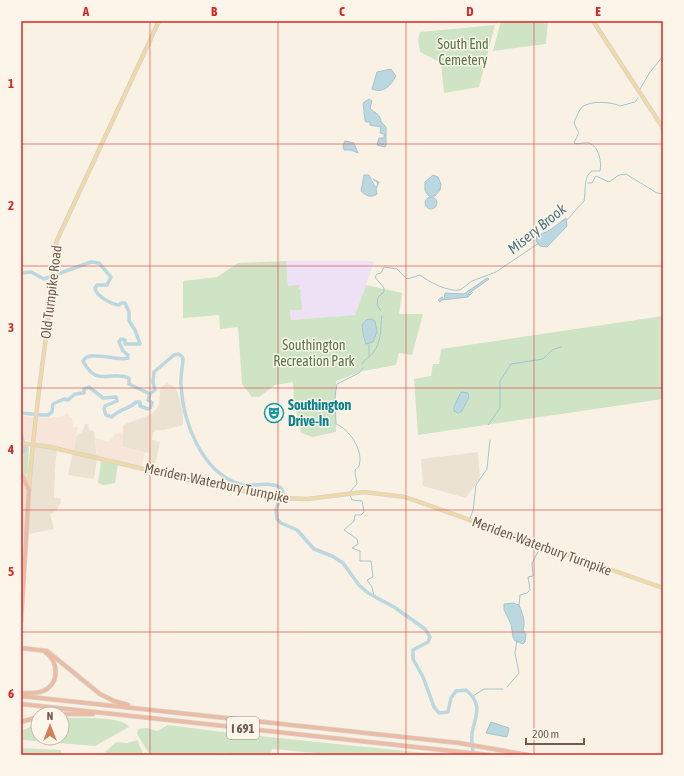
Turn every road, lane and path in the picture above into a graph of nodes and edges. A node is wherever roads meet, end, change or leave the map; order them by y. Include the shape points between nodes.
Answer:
1 (159, 21) edge
2 (593, 21) edge
3 (663, 128) edge
4 (21, 443) edge
5 (32, 444) junction
6 (21, 472) edge
7 (29, 490) junction
8 (663, 588) edge
9 (21, 620) edge
10 (21, 648) edge
11 (39, 649) junction
12 (21, 693) edge
13 (21, 696) edge
14 (21, 704) edge
15 (153, 710) junction
16 (70, 714) edge
17 (124, 715) junction
18 (489, 755) edge
19 (528, 755) edge

1 - 5 main road, Old Turnpike Road via 57,240 53,256 51,305
2 - 3 main road
4 - 5 main road, Meriden-Waterbury Turnpike
5 - 7 main road, Old Turnpike Road
5 - 8 main road, Meriden-Waterbury Turnpike via 279,498 307,499 350,493 388,494 419,501
6 - 7 highway
7 - 9 highway
10 - 11 highway
11 - 12 highway via 54,661 54,681 42,692
11 - 15 highway via 48,652 104,697
13 - 15 highway, I 691
14 - 17 highway, I 691
15 - 19 highway, I 691 via 465,744
16 - 17 highway
17 - 18 highway, I 691

